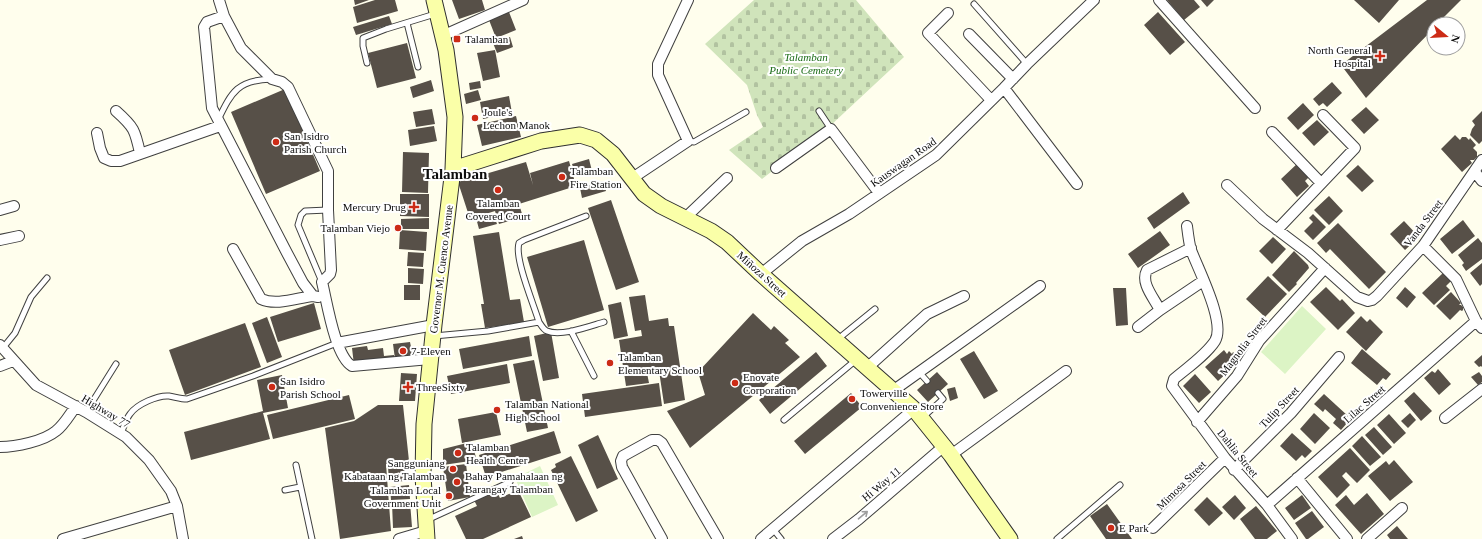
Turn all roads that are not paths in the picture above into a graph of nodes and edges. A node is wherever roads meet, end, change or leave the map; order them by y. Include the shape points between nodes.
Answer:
1 (219, 0) edge
2 (523, 0) edge
3 (688, 0) edge
4 (1094, 0) edge
5 (1159, 0) edge
6 (974, 4) dead end
7 (436, 6) edge
8 (948, 13) dead end
9 (224, 16) junction
10 (408, 23) junction
11 (969, 34) dead end
12 (442, 36) junction
13 (367, 63) dead end
14 (1027, 64) junction
15 (418, 67) dead end
16 (272, 79) junction
17 (1013, 79) junction
18 (1004, 88) junction
19 (991, 100) junction
20 (1255, 108) dead end
21 (116, 111) dead end
22 (819, 111) dead end
23 (746, 112) dead end
24 (1323, 115) dead end
25 (219, 123) junction
26 (831, 129) junction
27 (97, 132) dead end
28 (1272, 132) dead end
29 (688, 141) junction
30 (140, 153) junction
31 (1482, 160) edge
32 (776, 168) dead end
33 (453, 169) junction
34 (1475, 172) junction
35 (726, 178) dead end
36 (631, 179) junction
37 (1482, 181) edge
38 (1321, 183) junction
39 (1077, 184) dead end
40 (1227, 185) dead end
41 (879, 193) junction
42 (14, 206) dead end
43 (0, 210) edge
44 (328, 210) junction
45 (586, 216) dead end
46 (685, 218) junction
47 (1187, 226) dead end
48 (1277, 230) junction
49 (19, 236) dead end
50 (0, 240) edge
51 (1423, 246) junction
52 (1191, 248) junction
53 (233, 249) dead end
54 (1325, 268) junction
55 (761, 274) junction
56 (47, 278) dead end
57 (1203, 281) junction
58 (322, 282) junction
59 (1040, 286) dead end
60 (313, 296) junction
61 (964, 296) dead end
62 (326, 299) junction
63 (875, 309) dead end
64 (1160, 310) junction
65 (539, 322) junction
66 (604, 322) dead end
67 (1479, 325) edge
68 (1138, 327) dead end
69 (433, 331) junction
70 (571, 331) junction
71 (837, 339) junction
72 (337, 343) junction
73 (1, 347) edge
74 (1339, 357) dead end
75 (430, 359) junction
76 (14, 361) junction
77 (863, 363) junction
78 (116, 364) dead end
79 (0, 366) edge
80 (1066, 371) dead end
81 (919, 372) junction
82 (594, 376) dead end
83 (927, 381) dead end
84 (1482, 389) edge
85 (894, 390) junction
86 (938, 393) dead end
87 (76, 406) junction
88 (86, 412) junction
89 (918, 414) junction
90 (1445, 418) dead end
91 (784, 420) dead end
92 (1197, 422) junction
93 (121, 433) junction
94 (0, 447) edge
95 (947, 451) junction
96 (1225, 458) junction
97 (296, 465) dead end
98 (1234, 470) junction
99 (1297, 478) junction
100 (510, 482) dead end
101 (1120, 485) dead end
102 (300, 487) junction
103 (285, 490) dead end
104 (1267, 505) junction
105 (177, 506) junction
106 (1402, 508) dead end
107 (1153, 528) dead end
108 (773, 529) junction
109 (426, 530) edge
110 (63, 539) edge
111 (183, 539) edge
112 (312, 539) edge
113 (399, 539) edge
114 (662, 539) edge
115 (718, 539) edge
116 (760, 539) edge
117 (781, 539) edge
118 (833, 539) edge
119 (1010, 539) edge
120 (1057, 539) edge
121 (1292, 539) edge
122 (1348, 539) edge
123 (1367, 539) edge

1 - 9 street
2 - 12 street
3 - 29 street via 657,70
4 - 14 street, Kauswagan Road
5 - 20 street
6 - 14 lane
7 - 10 lane
7 - 12 main road, Governor M. Cuenco Avenue
8 - 19 street via 928,33
9 - 16 street via 241,48
9 - 25 street via 207,22 204,27 212,108
10 - 13 lane via 363,38
10 - 15 lane
11 - 17 street
12 - 33 main road, Governor M. Cuenco Avenue via 455,117
14 - 17 street, Kauswagan Road
16 - 25 lane via 249,81 233,92
16 - 44 street via 288,87 327,166
17 - 18 street, Kauswagan Road
18 - 19 street, Kauswagan Road
18 - 39 street
19 - 41 street, Kauswagan Road via 936,155
21 - 30 street via 132,126
22 - 26 lane
23 - 29 lane via 694,142
24 - 38 street via 1355,148
25 - 30 street
25 - 60 street via 303,283
26 - 32 street
26 - 41 street
27 - 30 street via 104,158 120,161
28 - 38 street
29 - 36 street
31 - 34 street, Vanda Street
33 - 36 main road, Miñoza Street via 541,141 580,135 596,140 613,154
33 - 69 main road, Governor M. Cuenco Avenue
34 - 37 street
34 - 51 street, Vanda Street
35 - 46 street
36 - 46 main road, Miñoza Street via 644,194
38 - 48 street
40 - 48 street
41 - 55 street, Kauswagan Road via 802,241
42 - 43 street
44 - 58 street via 331,270
44 - 58 lane via 305,210 300,215 298,225
45 - 65 lane via 519,243 518,252 522,269
46 - 55 main road, Miñoza Street via 727,242
47 - 52 street
48 - 54 street
49 - 50 street
51 - 54 street, Vanda Street via 1377,296 1368,301 1357,297
51 - 67 street via 1456,279
52 - 57 street
52 - 64 street via 1147,270 1145,274 1146,285
53 - 60 street via 261,299 275,302
54 - 92 street, Magnolia Street via 1259,341 1237,376
55 - 71 main road, Miñoza Street
56 - 73 lane via 31,297 15,334
57 - 64 street
57 - 92 street, Dahlia Street via 1216,314 1217,337 1172,383 1173,389
58 - 62 street
59 - 81 street
60 - 62 street
61 - 77 street via 927,314
62 - 72 street
63 - 71 lane
64 - 68 street
65 - 69 lane via 488,331
65 - 70 lane via 548,331
66 - 70 lane
67 - 99 street, Lilac Street
69 - 72 street
69 - 75 main road, Governor M. Cuenco Avenue
70 - 82 lane
71 - 77 main road, Miñoza Street
72 - 75 street via 347,363 352,366
72 - 93 lane via 188,399 158,397 138,406 130,413
73 - 76 street, Highway 77
74 - 98 street, Tulip Street via 1291,413
75 - 109 main road, Governor M. Cuenco Avenue via 424,424
76 - 79 street
76 - 87 street, Highway 77 via 36,385
77 - 85 main road, Miñoza Street
77 - 91 lane
78 - 88 lane
80 - 95 street, Hi Way 11
81 - 83 lane
81 - 85 street
84 - 90 street
85 - 89 main road, Miñoza Street
86 - 89 lane via 943,399
87 - 88 street, Highway 77
87 - 94 street via 50,435
88 - 93 street, Highway 77
89 - 95 main road, Miñoza Street
89 - 108 street
92 - 96 street, Dahlia Street
93 - 105 street, Highway 77 via 149,460 171,491
118 -> 95 street, Hi Way 11
95 - 119 main road, Miñoza Street
96 - 98 street, Dahlia Street
96 - 107 street, Mimosa Street
97 - 102 lane
98 - 104 street, Dahlia Street
99 - 104 street, Lilac Street
99 - 122 street
100 - 109 lane
101 - 120 lane
102 - 103 lane
102 - 112 lane
104 - 121 street, Dahlia Street
105 - 110 street
105 - 111 street, Highway 77
106 - 123 street
108 - 116 street
108 - 117 lane
109 - 113 street
114 - 115 street via 621,461 623,456 652,440 662,443

